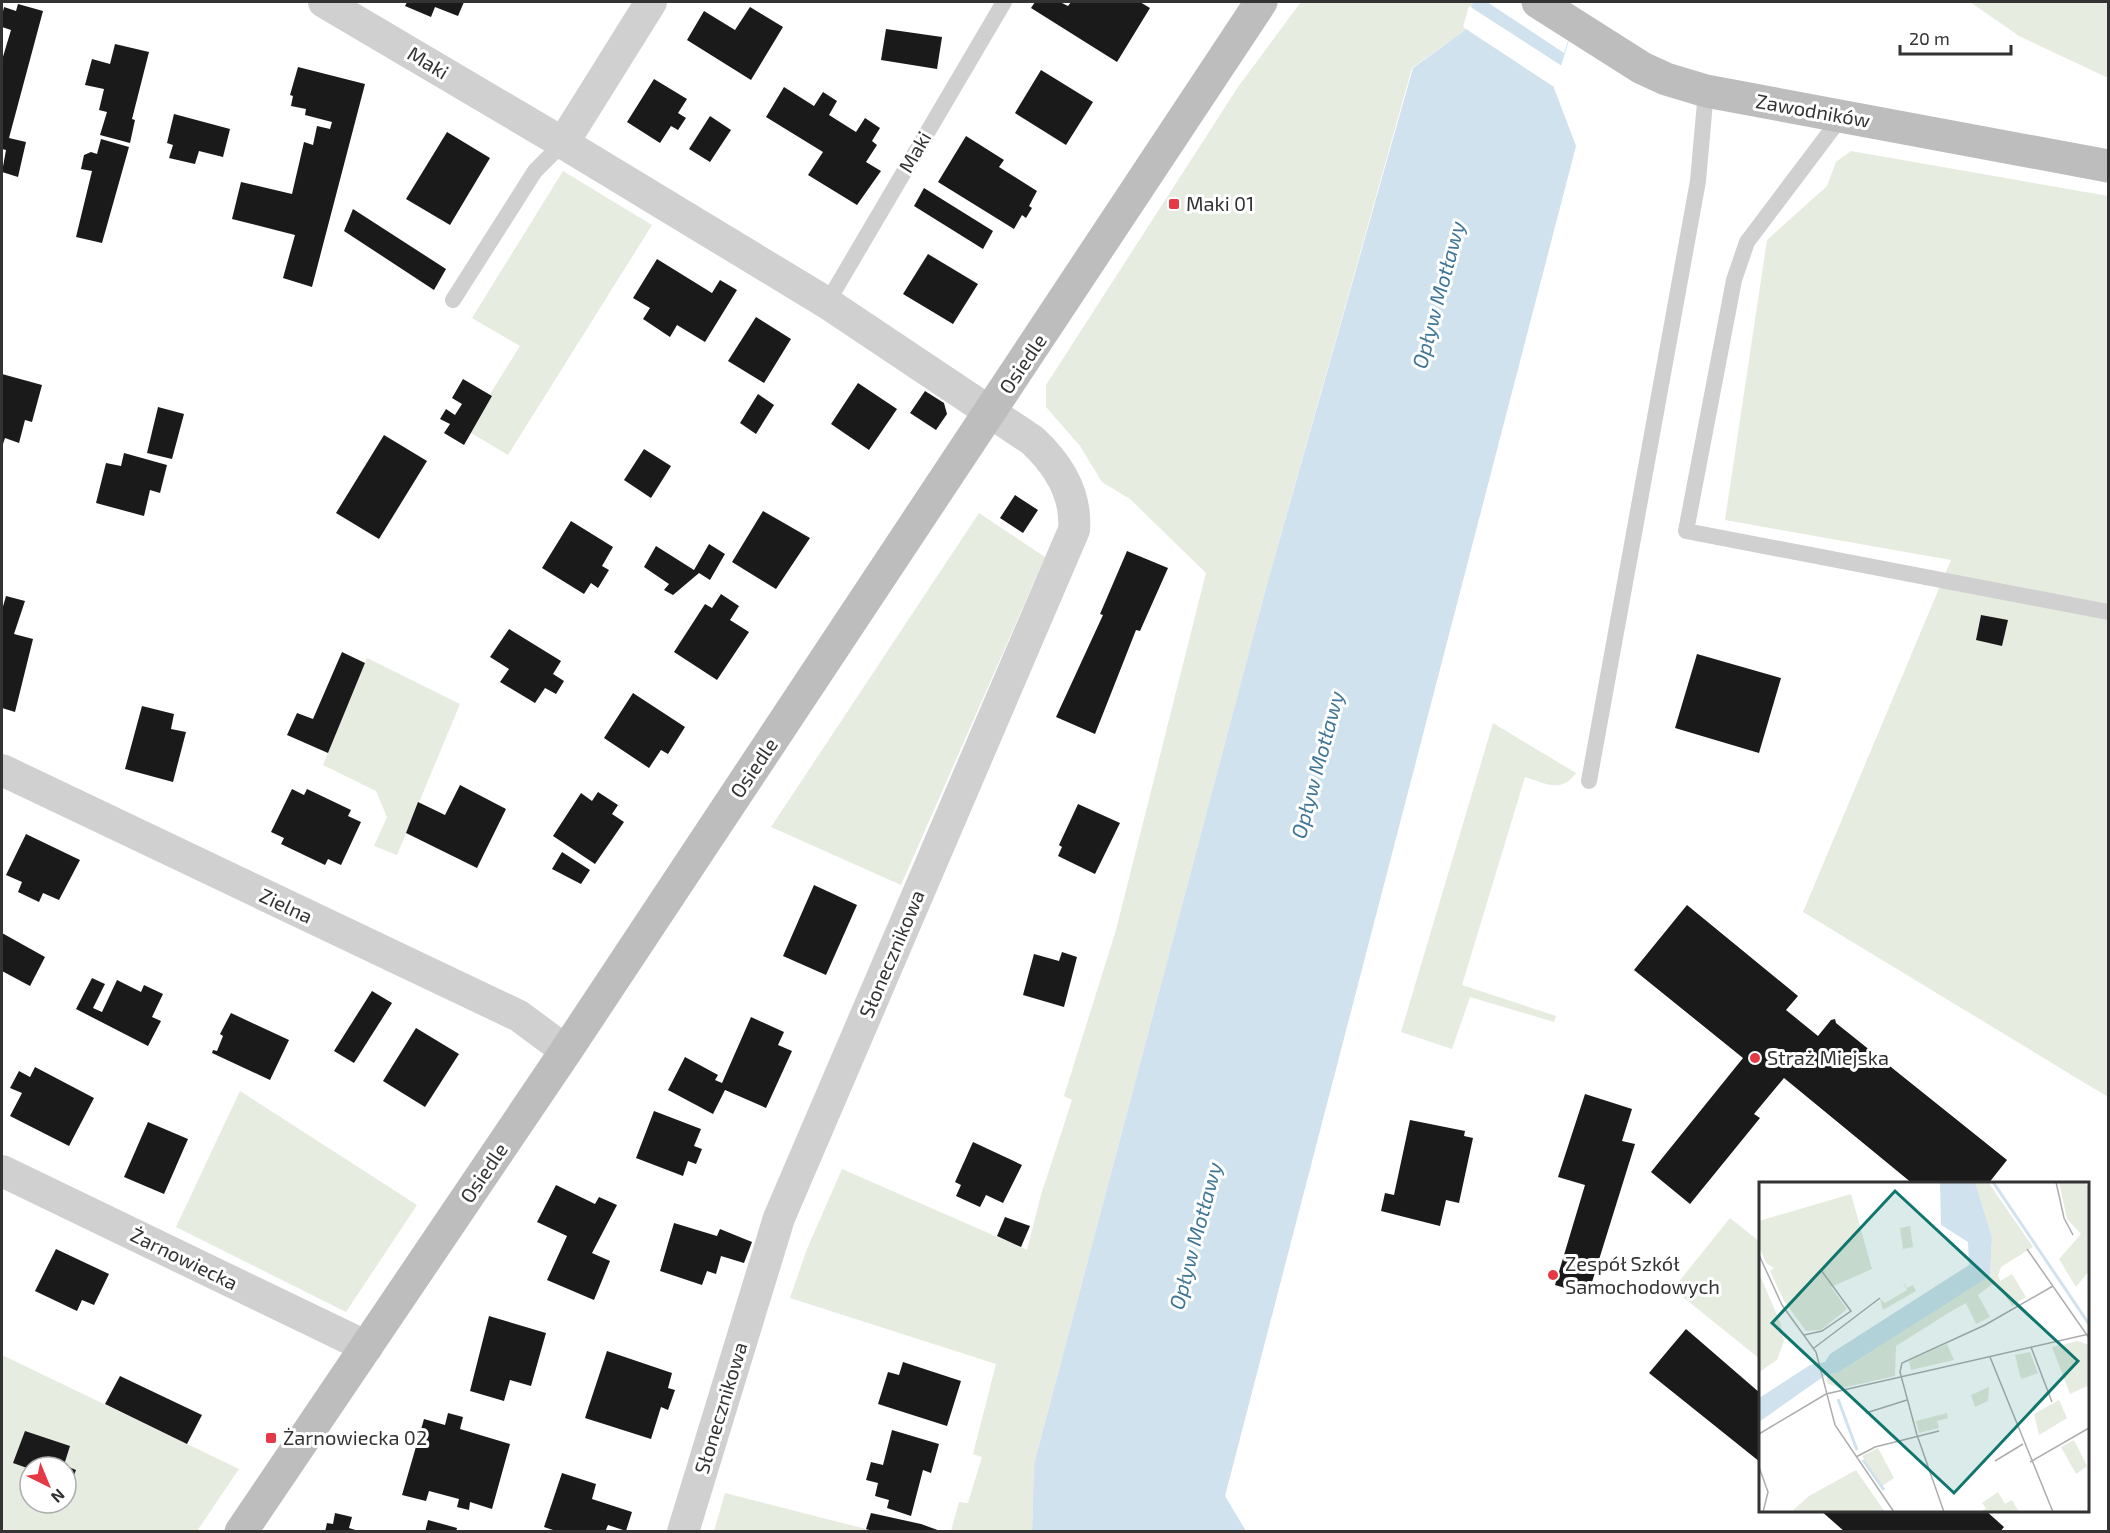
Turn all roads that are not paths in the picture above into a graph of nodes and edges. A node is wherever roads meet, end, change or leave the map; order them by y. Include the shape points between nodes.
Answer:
1 (324, 2) edge
2 (651, 2) edge
3 (1004, 2) edge
4 (1261, 2) edge
5 (1539, 2) edge
6 (1706, 91) junction
7 (1842, 116) junction
8 (563, 143) junction
9 (2109, 166) edge
10 (453, 300) dead end
11 (826, 303) junction
12 (990, 413) junction
13 (2109, 612) edge
14 (2, 770) edge
15 (1589, 781) dead end
16 (566, 1051) junction
17 (2, 1171) edge
18 (367, 1347) junction
19 (241, 1532) edge
20 (683, 1532) edge

1 - 8 street, Maki
2 - 8 street
3 - 11 lane, Maki
4 - 12 street, Osiedle
5 - 6 street, Zawodników via 1642,68
6 - 7 street, Zawodników
6 - 15 lane via 1698,181
7 - 9 street, Zawodników
7 - 13 lane via 1748,242 1734,280 1686,531
8 - 10 lane via 535,171
8 - 11 street, Maki
11 - 12 street, Maki
12 - 16 street, Osiedle
12 - 20 street, Słonecznikowa via 1032,440 1055,461 1075,513 1074,530 779,1218
14 - 16 street, Zielna via 519,1016
16 - 18 street, Osiedle
17 - 18 street, Żarnowiecka
18 - 19 street, Osiedle

